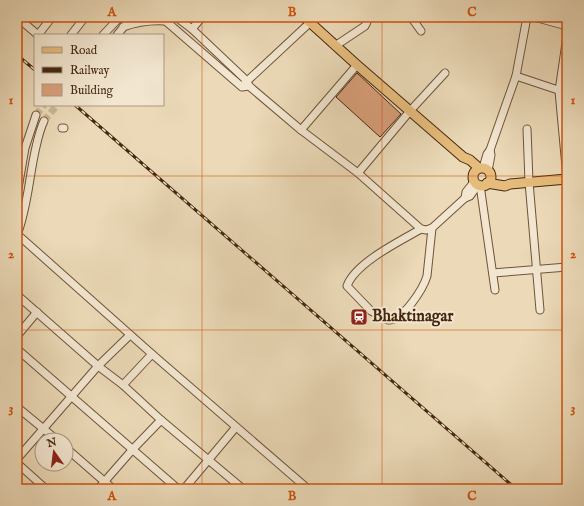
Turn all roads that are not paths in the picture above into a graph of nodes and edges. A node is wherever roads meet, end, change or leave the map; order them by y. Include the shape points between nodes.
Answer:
1 (18, 17) edge
2 (52, 17) edge
3 (85, 17) edge
4 (119, 17) edge
5 (132, 17) edge
6 (176, 17) edge
7 (202, 17) edge
8 (365, 17) edge
9 (411, 17) edge
10 (527, 17) edge
11 (534, 17) edge
12 (163, 19) edge
13 (310, 19) edge
14 (567, 26) edge
15 (123, 28) junction
16 (192, 29) junction
17 (421, 31) dead end
18 (37, 34) edge
19 (39, 34) edge
20 (72, 34) edge
21 (105, 34) edge
22 (118, 34) edge
23 (567, 36) edge
24 (335, 46) junction
25 (357, 65) junction
26 (445, 73) dead end
27 (516, 76) junction
28 (248, 84) junction
29 (559, 91) junction
30 (567, 93) edge
31 (410, 111) junction
32 (36, 115) tunnel mouth
33 (44, 121) tunnel mouth
34 (527, 129) dead end
35 (301, 130) junction
36 (481, 169) junction
37 (358, 174) junction
38 (567, 179) edge
39 (529, 182) junction
40 (482, 183) junction
41 (17, 194) edge
42 (432, 228) junction
43 (421, 229) junction
44 (17, 235) edge
45 (567, 268) edge
46 (537, 269) junction
47 (493, 273) junction
48 (495, 290) dead end
49 (17, 295) edge
50 (540, 310) dead end
51 (37, 312) junction
52 (130, 335) junction
53 (17, 336) edge
54 (17, 349) edge
55 (152, 354) junction
56 (98, 366) junction
57 (123, 385) junction
58 (71, 395) junction
59 (17, 407) edge
60 (161, 420) junction
61 (236, 427) junction
62 (43, 428) junction
63 (47, 432) edge
64 (133, 449) junction
65 (74, 455) edge
66 (17, 459) edge
67 (210, 460) junction
68 (17, 463) edge
69 (104, 481) junction
70 (46, 489) edge
71 (98, 489) edge
72 (113, 489) edge
73 (178, 489) edge
74 (184, 489) edge
75 (243, 489) edge
76 (308, 489) edge

1 - 18 street
2 - 19 street
3 - 20 street
4 - 21 street
5 - 15 street
6 - 16 street
7 - 16 street
8 - 24 street via 365,26
9 - 17 street
10 - 27 street
11 - 14 street
12 - 15 street via 140,22
12 - 28 street via 242,87
13 - 24 main road
13 - 28 street
15 - 22 street
16 - 28 street
23 - 29 street
24 - 25 main road
25 - 31 main road
25 - 35 street
26 - 31 street
27 - 29 street
27 - 36 street
28 - 35 street
29 - 30 street
29 - 38 street
31 - 36 main road via 463,157 466,164
31 - 37 street
32 - 41 street via 25,148
33 - 44 street
34 - 39 street
35 - 37 street
36 - 40 main road via 473,176
36 - 40 main road via 490,174
37 - 43 street
38 - 39 main road
39 - 40 main road via 505,186
39 - 46 street
40 - 42 street
40 - 47 street
42 - 43 street
42 - 43 street via 425,281 410,306 397,319 388,320 371,311 347,286 357,272 383,250
44 - 52 street
45 - 46 street
46 - 47 street
46 - 50 street
47 - 48 street
49 - 51 street
51 - 53 street
51 - 56 street
52 - 55 street
52 - 56 street
54 - 58 street
55 - 57 street
55 - 61 street
56 - 57 street
56 - 58 street
57 - 60 street
58 - 62 street
58 - 64 street
59 - 62 street
60 - 64 street
60 - 67 street
61 - 67 street
61 - 76 street
62 - 63 street
62 - 66 street
64 - 69 street
64 - 73 street
65 - 69 street
67 - 74 street
67 - 75 street
68 - 70 street
69 - 71 street
69 - 72 street

